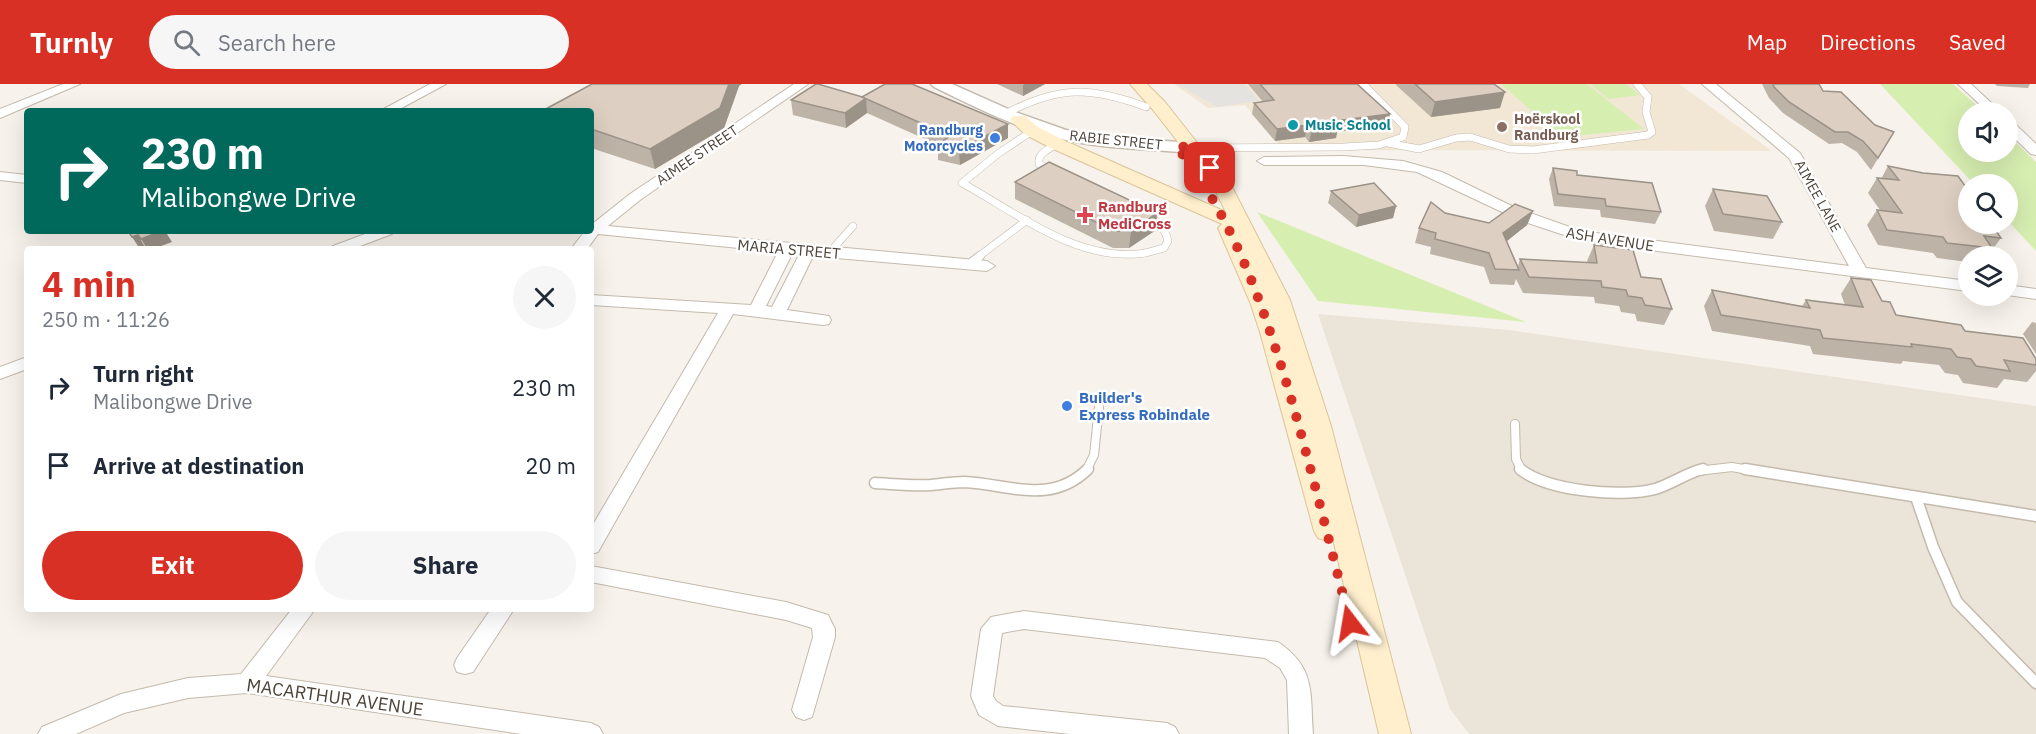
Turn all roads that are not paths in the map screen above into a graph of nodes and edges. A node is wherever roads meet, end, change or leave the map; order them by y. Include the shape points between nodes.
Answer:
1 (74, 84) edge
2 (440, 84) edge
3 (802, 84) edge
4 (939, 84) edge
5 (1127, 84) edge
6 (1138, 84) edge
7 (1363, 84) edge
8 (1637, 84) edge
9 (1708, 84) edge
10 (1964, 84) edge
11 (1073, 86) edge
12 (1086, 86) edge
13 (1984, 102) edge
14 (1146, 107) junction
15 (392, 108) edge
16 (0, 114) edge
17 (1019, 122) junction
18 (2018, 134) edge
19 (1388, 143) junction
20 (1057, 144) junction
21 (1185, 147) junction
22 (2034, 148) edge
23 (1264, 161) dead end
24 (0, 176) edge
25 (1063, 176) edge
26 (24, 179) edge
27 (1143, 213) edge
28 (1223, 218) junction
29 (1027, 220) junction
30 (853, 226) dead end
31 (594, 228) edge
32 (594, 229) edge
33 (379, 234) edge
34 (346, 246) edge
35 (787, 249) junction
36 (808, 251) junction
37 (829, 253) junction
38 (968, 265) junction
39 (987, 266) dead end
40 (1861, 273) junction
41 (1958, 285) edge
42 (2018, 292) edge
43 (2036, 294) edge
44 (594, 300) edge
45 (729, 308) junction
46 (756, 310) junction
47 (778, 312) junction
48 (823, 320) dead end
49 (24, 364) edge
50 (0, 373) edge
51 (1099, 407) dead end
52 (1515, 424) dead end
53 (875, 483) dead end
54 (1916, 497) junction
55 (2036, 516) edge
56 (594, 541) edge
57 (594, 575) edge
58 (302, 612) edge
59 (501, 612) edge
60 (465, 665) dead end
61 (247, 683) junction
62 (2036, 683) edge
63 (804, 710) dead end
64 (1046, 728) edge
65 (50, 734) edge
66 (591, 734) edge
67 (1167, 734) edge
68 (1301, 734) edge
69 (1379, 734) edge
70 (1395, 734) edge

1 - 16 street
2 - 15 street
3 - 31 street, AIMEE STREET
4 - 17 street, RABIE STREET
5 - 14 main road
6 - 21 main road via 1159,106
7 - 19 lane via 1405,127 1403,137
8 - 19 lane via 1648,97 1646,112 1652,132 1648,135 1535,150 1501,148 1462,137 1414,149
9 - 40 street, AIMEE LANE via 1796,156
10 - 13 street
11 - 12 lane
11 - 17 lane via 1040,93
12 - 14 lane
14 - 21 main road
17 - 20 main road
17 - 21 street, RABIE STREET via 1082,138
17 - 29 lane via 999,153 963,183
18 - 22 street
19 - 21 lane
20 - 25 lane via 1038,160
20 - 28 main road
21 - 28 main road
21 - 70 main road via 1223,187 1261,261 1289,328 1319,426
23 - 40 street, ASH AVENUE via 1403,165 1429,171 1527,219 1565,233
24 - 26 street
27 - 29 lane via 1162,226 1168,241 1164,248 1138,255 1091,249
28 - 69 main road via 1271,332
29 - 38 lane
30 - 37 lane
32 - 35 street, MARIA STREET
33 - 34 street
35 - 36 street, MARIA STREET
35 - 46 street
36 - 37 street, MARIA STREET
36 - 47 street
37 - 38 street, MARIA STREET
38 - 39 street, MARIA STREET
40 - 41 street, ASH AVENUE
42 - 43 street
44 - 45 street
45 - 46 street
45 - 56 street
46 - 47 street
47 - 48 street
49 - 50 street
51 - 53 lane via 1089,468 1076,481 1025,491 970,482
52 - 54 lane via 1519,467 1534,481 1550,485 1624,493 1667,485 1694,471 1732,467
54 - 55 lane
54 - 62 lane via 1957,602
57 - 63 street via 811,616 820,621 824,638
58 - 61 street
59 - 60 street
61 - 65 street, MACARTHUR AVENUE via 188,688 121,704
61 - 66 street, MACARTHUR AVENUE
64 - 67 street
64 - 68 street via 998,716 983,701 991,632 999,623 1034,621 1270,649 1288,661 1298,679

